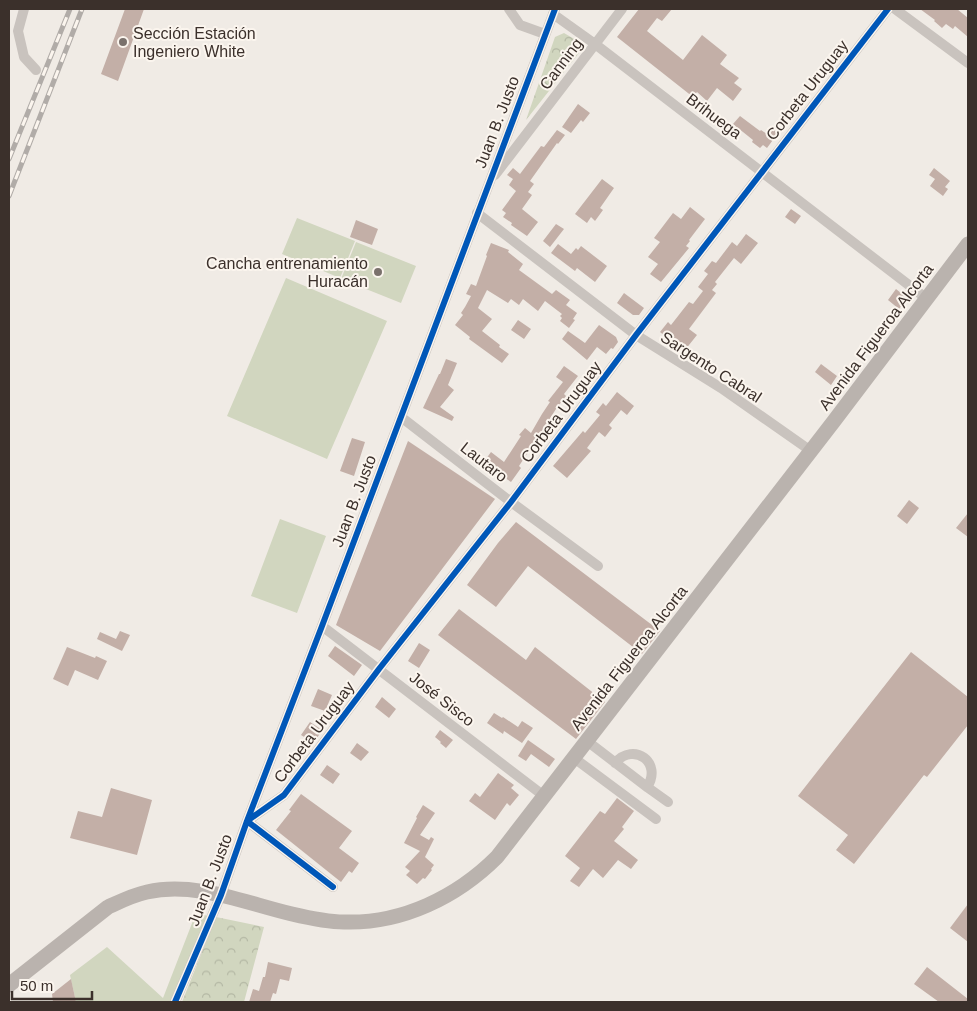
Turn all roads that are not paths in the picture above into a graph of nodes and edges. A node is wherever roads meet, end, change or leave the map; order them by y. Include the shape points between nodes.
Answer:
1 (24, 9) edge
2 (509, 9) edge
3 (622, 9) edge
4 (888, 9) edge
5 (895, 9) edge
6 (554, 11) edge
7 (545, 34) junction
8 (595, 44) junction
9 (968, 63) edge
10 (36, 70) dead end
11 (761, 172) junction
12 (488, 185) junction
13 (477, 213) junction
14 (968, 244) edge
15 (927, 298) junction
16 (636, 335) junction
17 (401, 417) junction
18 (811, 451) junction
19 (511, 502) junction
20 (598, 566) dead end
21 (322, 626) junction
22 (379, 669) junction
23 (586, 741) junction
24 (574, 758) junction
25 (615, 763) junction
26 (647, 788) junction
27 (544, 796) junction
28 (668, 802) dead end
29 (656, 819) dead end
30 (247, 821) junction
31 (333, 887) dead end
32 (221, 895) junction
33 (9, 985) edge
34 (175, 1002) edge

1 - 10 street via 18,31 24,58
2 - 7 street via 520,25
3 - 8 street, Canning
4 - 11 street, Corbeta Uruguay
5 - 9 street
6 - 7 street, Juan B. Justo
6 - 8 street, Brihuega
7 - 12 street, Juan B. Justo
8 - 11 street, Brihuega
8 - 12 street, Canning
11 - 15 street, Brihuega
11 - 16 street, Corbeta Uruguay
12 - 13 street, Juan B. Justo
13 - 16 street, Sargento Cabral
13 - 17 street, Juan B. Justo
14 - 15 main road, Avenida Figueroa Alcorta
15 - 18 main road, Avenida Figueroa Alcorta
16 - 18 street, Sargento Cabral via 722,388
16 - 19 street, Corbeta Uruguay
17 - 19 street, Lautaro
17 - 21 street, Juan B. Justo
18 - 23 main road, Avenida Figueroa Alcorta
19 - 20 street, Lautaro
19 - 22 street, Corbeta Uruguay
21 - 22 street, José Sisco
21 - 30 street, Juan B. Justo
22 - 27 street, José Sisco
22 - 30 street, Corbeta Uruguay via 284,795
23 - 24 main road, Avenida Figueroa Alcorta
23 - 25 street
24 - 27 main road, Avenida Figueroa Alcorta
24 - 29 street
25 - 26 street
25 - 26 street via 625,755 644,758 649,763 652,776
26 - 28 street
27 - 32 main road, Avenida Figueroa Alcorta via 497,857 479,874 424,907 401,915 363,921 324,920
30 - 31 street
30 - 32 street, Juan B. Justo
32 - 33 main road, Avenida Figueroa Alcorta via 181,889 159,890 122,900
32 - 34 street, Juan B. Justo

